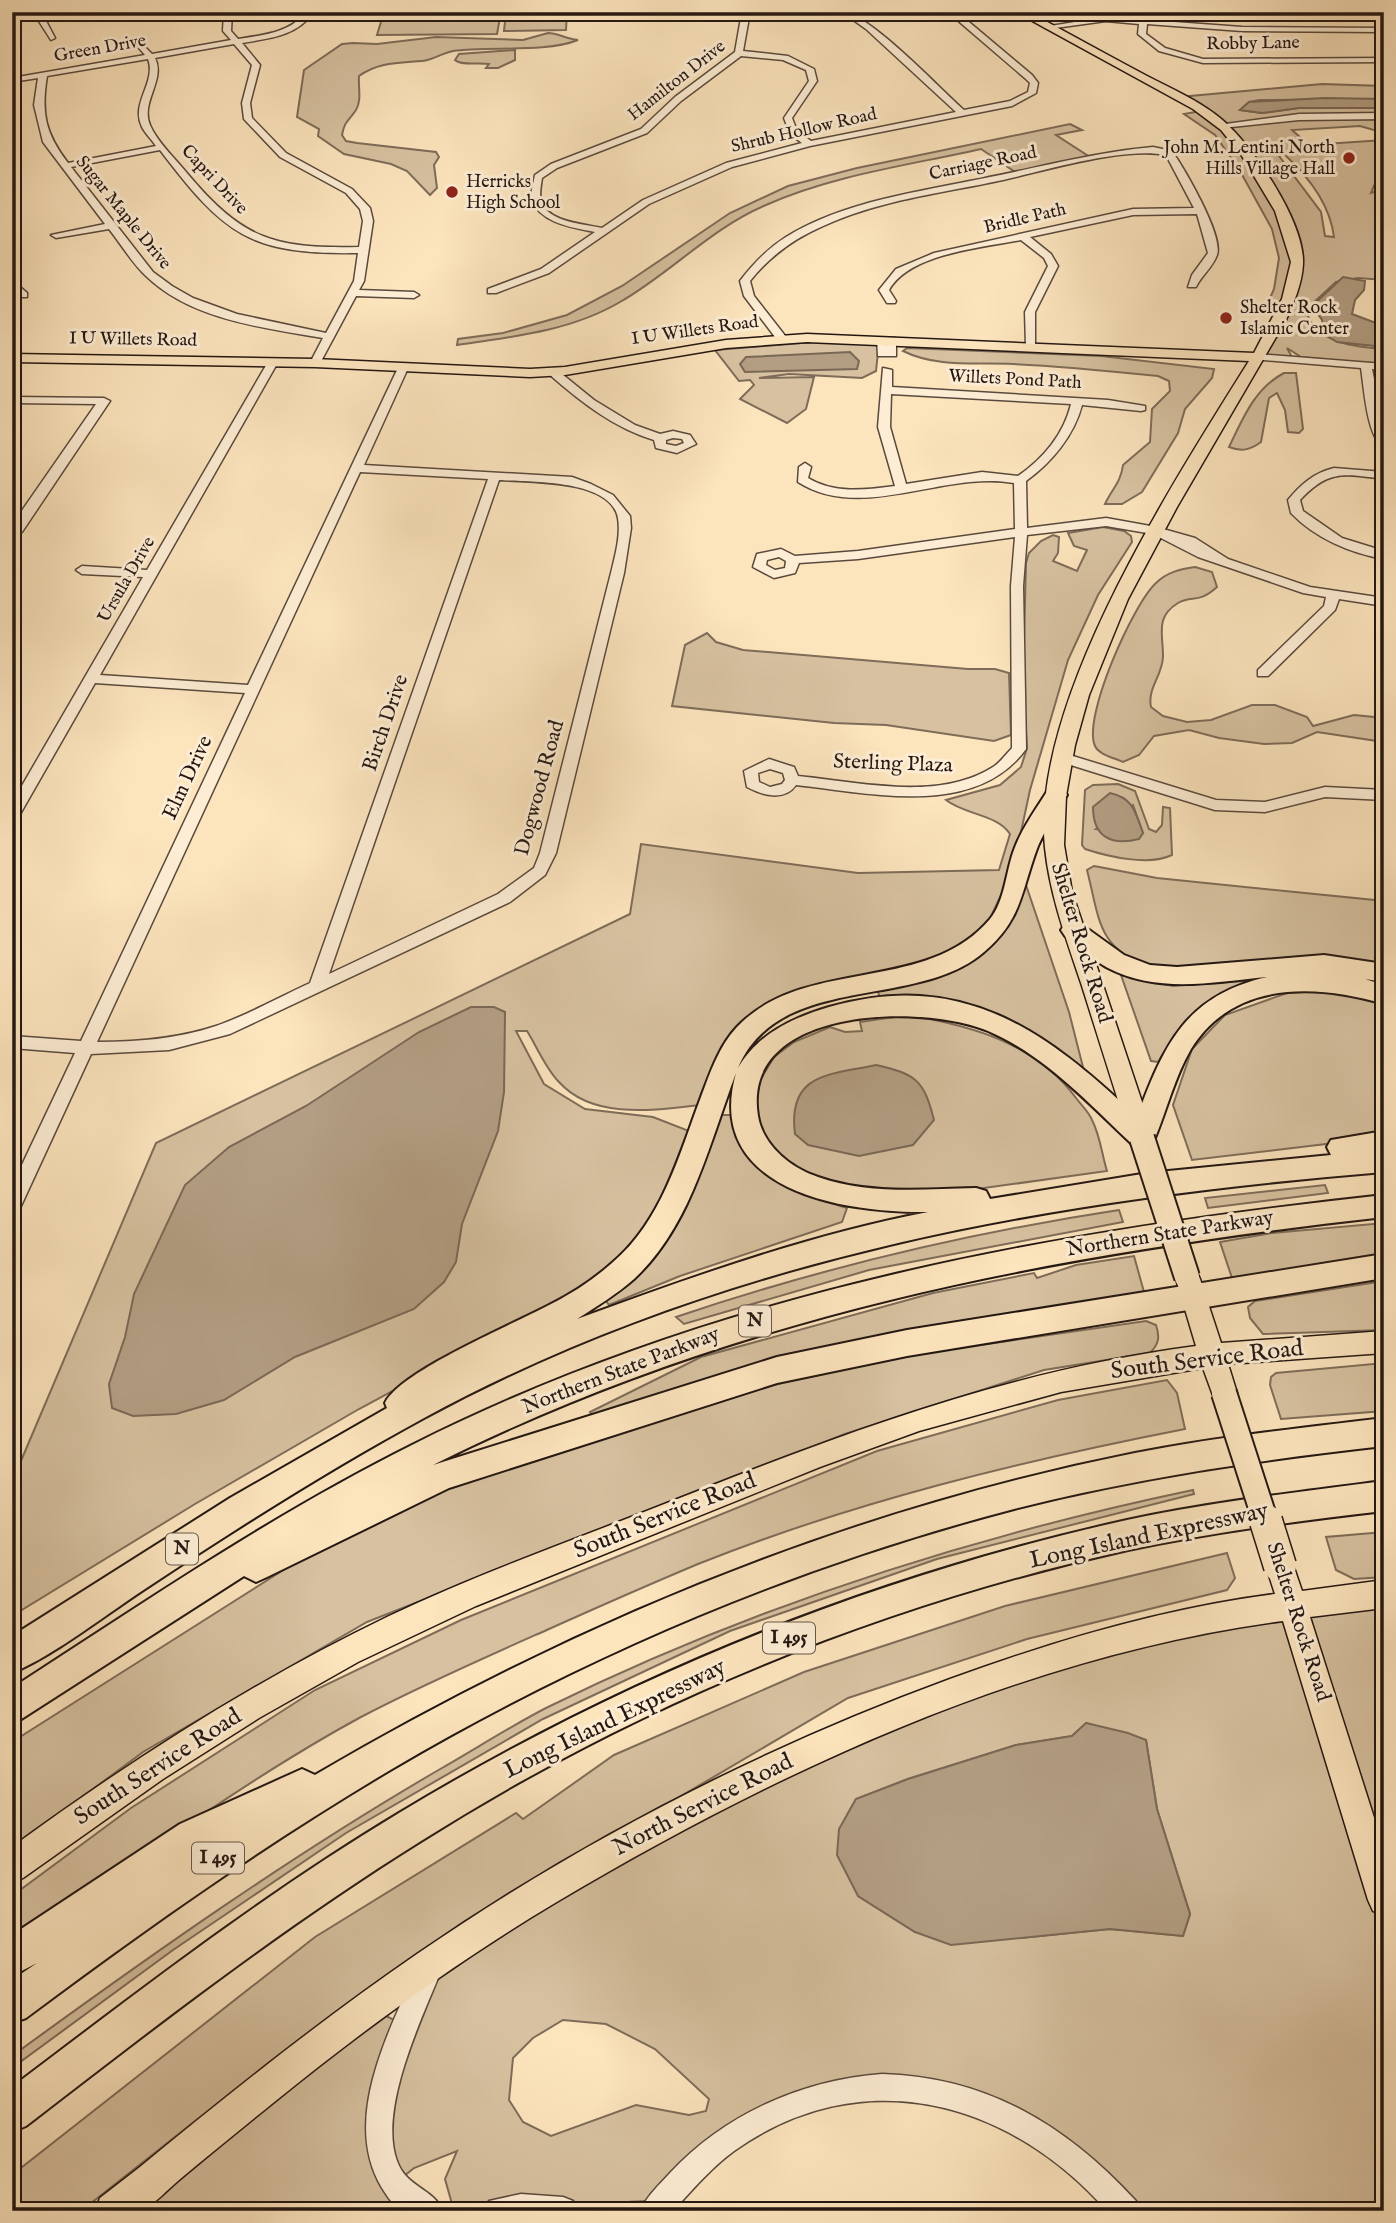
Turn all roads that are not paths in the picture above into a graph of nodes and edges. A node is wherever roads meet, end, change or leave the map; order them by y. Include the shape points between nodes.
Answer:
1 (112, 12) edge
2 (228, 12) edge
3 (310, 12) edge
4 (746, 12) edge
5 (846, 12) edge
6 (952, 12) edge
7 (1021, 12) edge
8 (39, 15) edge
9 (1143, 21) junction
10 (1048, 27) junction
11 (1384, 30) edge
12 (51, 38) dead end
13 (137, 41) dead end
14 (237, 42) junction
15 (739, 53) junction
16 (149, 57) junction
17 (1384, 60) edge
18 (43, 75) junction
19 (12, 80) edge
20 (962, 113) junction
21 (1384, 117) edge
22 (1223, 125) junction
23 (809, 144) junction
24 (162, 147) junction
25 (64, 166) junction
26 (1199, 211) junction
27 (110, 226) junction
28 (604, 231) junction
29 (56, 235) dead end
30 (1022, 236) junction
31 (364, 250) junction
32 (12, 284) edge
33 (1192, 285) dead end
34 (492, 291) dead end
35 (354, 293) junction
36 (23, 295) dead end
37 (414, 295) dead end
38 (891, 301) dead end
39 (327, 336) junction
40 (782, 339) junction
41 (887, 340) junction
42 (1031, 346) junction
43 (1256, 357) junction
44 (12, 358) edge
45 (272, 362) junction
46 (315, 363) junction
47 (1366, 365) junction
48 (1384, 367) edge
49 (403, 368) junction
50 (553, 372) junction
51 (887, 390) junction
52 (12, 400) edge
53 (1076, 401) junction
54 (1141, 408) dead end
55 (660, 438) dead end
56 (1384, 444) edge
57 (805, 467) dead end
58 (356, 468) junction
59 (1381, 474) edge
60 (495, 475) junction
61 (1020, 480) junction
62 (901, 487) junction
63 (12, 529) edge
64 (1156, 531) junction
65 (1021, 532) junction
66 (1384, 555) edge
67 (793, 560) dead end
68 (82, 570) dead end
69 (150, 574) junction
70 (1333, 596) junction
71 (1384, 602) edge
72 (1263, 673) dead end
73 (91, 679) junction
74 (252, 689) junction
75 (1063, 758) junction
76 (792, 779) dead end
77 (1056, 795) junction
78 (1384, 795) edge
79 (12, 816) edge
80 (1073, 930) junction
81 (1384, 973) edge
82 (317, 985) junction
83 (1384, 995) edge
84 (12, 1042) edge
85 (87, 1047) junction
86 (1142, 1138) junction
87 (1384, 1141) edge
88 (1384, 1161) edge
89 (1202, 1177) junction
90 (1048, 1198) junction
91 (12, 1206) edge
92 (1384, 1206) edge
93 (1384, 1266) edge
94 (1190, 1287) junction
95 (1384, 1342) edge
96 (1211, 1355) junction
97 (1384, 1432) edge
98 (341, 1449) junction
99 (1384, 1496) edge
100 (1384, 1594) edge
101 (181, 1598) junction
102 (1293, 1604) junction
103 (12, 1656) edge
104 (12, 1708) edge
105 (434, 1726) junction
106 (12, 1867) edge
107 (1384, 1900) edge
108 (12, 1957) edge
109 (430, 1965) junction
110 (12, 2004) edge
111 (12, 2112) edge
112 (422, 2208) edge
113 (113, 2211) edge
114 (499, 2211) edge
115 (563, 2211) edge
116 (654, 2211) edge
117 (1126, 2211) edge

1 - 8 street
2 - 14 street via 226,28
3 - 14 street, Green Drive via 288,31
4 - 15 street, Hamilton Drive
5 - 20 street via 869,27
6 - 20 street, Shrub Hollow Road via 1029,77 1035,89 1012,103
7 - 10 main road, Shelter Rock Road
8 - 12 street
9 - 10 street via 1093,20
9 - 11 street via 1242,29
9 - 17 street, Robby Lane via 1142,34 1152,44 1203,61
10 - 22 main road, Shelter Rock Road
13 - 16 street
14 - 16 street, Green Drive
14 - 31 street via 256,65 246,103 248,120 283,155 336,182 358,199 368,221
15 - 23 street via 785,58 810,69 813,81 788,118 793,132
15 - 28 street, Hamilton Drive via 644,131 538,177 535,199 543,212
16 - 18 street, Green Drive
16 - 24 street, Capri Drive via 155,68 141,115
18 - 19 street, Green Drive
18 - 25 street, Sugar Maple Drive via 38,105 41,129
20 - 23 street, Shrub Hollow Road
21 - 22 street
22 - 43 main road, Shelter Rock Road via 1253,165 1288,227 1296,251 1291,293
23 - 28 street, Shrub Hollow Road via 703,175 646,202
24 - 25 street
24 - 31 street, Capri Drive via 242,231 297,248
25 - 27 street, Sugar Maple Drive
26 - 30 street, Bridle Path via 1133,212
26 - 33 street, Carriage Road via 1213,240 1213,252 1197,270
26 - 40 street, Carriage Road via 1164,147 883,203 814,227 783,245 745,281 749,296
27 - 29 street
27 - 39 street, Sugar Maple Drive via 149,274 182,299 237,318
28 - 34 street, Shrub Hollow Road via 545,271
30 - 38 street, Bridle Path via 910,264 888,283 885,295
30 - 42 street via 1048,256 1053,266 1030,312
31 - 35 street
32 - 36 street
35 - 37 street
35 - 39 street
39 - 46 street
40 - 41 main road, I U Willets Road
40 - 50 main road, I U Willets Road
41 - 42 main road, I U Willets Road
41 - 51 street via 882,354 887,362
42 - 43 main road, I U Willets Road
43 - 47 street, I U Willets Road
43 - 64 main road, Shelter Rock Road
44 - 45 main road, I U Willets Road
45 - 46 main road, I U Willets Road
45 - 69 street, Ursula Drive
46 - 49 main road, I U Willets Road
47 - 48 street, I U Willets Road
47 - 56 street via 1374,419
49 - 50 main road, I U Willets Road
49 - 58 street, Elm Drive
50 - 55 street via 604,411
51 - 53 street, Willets Pond Path
51 - 62 street via 884,427
52 - 63 street via 104,401 18,529
53 - 54 street, Willets Pond Path
53 - 61 street via 1075,417 1035,471
57 - 62 street via 802,480 830,494
58 - 60 street, Dogwood Road
58 - 74 street, Elm Drive
59 - 66 street via 1332,470 1318,474 1294,500 1297,513 1332,539 1357,552
60 - 82 street, Birch Drive
60 - 82 street, Dogwood Road via 546,478 593,488 624,514 626,527 548,853 534,877 504,898
61 - 62 street via 984,475
61 - 65 street
64 - 65 street via 1105,522
64 - 70 street via 1178,535 1222,559
64 - 75 main road, Shelter Rock Road via 1098,645 1071,720
65 - 67 street
65 - 76 street, Sterling Plaza via 1018,749 1010,764 969,786 939,791
68 - 69 street
69 - 73 street, Ursula Drive
70 - 71 street
70 - 72 street via 1330,607
73 - 74 street
73 - 79 street, Ursula Drive
74 - 85 street, Elm Drive
75 - 77 main road, Shelter Rock Road
75 - 78 street via 1215,805 1265,807 1325,792
77 - 80 main road, Shelter Rock Road via 1055,859
77 - 98 highway via 1027,846 1010,905 997,927 977,946 931,967 796,1002 771,1013 745,1034 728,1058 674,1201 649,1243 620,1274 564,1310 429,1380
80 - 81 highway via 1115,961 1147,974 1177,976 1324,964
80 - 86 main road, Shelter Rock Road
82 - 85 street, Dogwood Road via 197,1040 136,1050
83 - 86 highway via 1341,982 1298,982 1226,1002 1195,1025 1183,1042
84 - 85 street, Dogwood Road
85 - 91 street, Elm Drive
86 - 90 highway via 1027,1039 983,1019 937,1008 869,1007 822,1017 776,1040 748,1073 742,1100 752,1139 774,1165 803,1183 878,1200
86 - 94 main road, Shelter Rock Road, bridge
87 - 89 highway via 1281,1154
88 - 89 highway, N
89 - 90 highway, N
90 - 98 highway, N via 853,1238 665,1296 485,1373
92 - 101 highway, Northern State Parkway / N via 1193,1228 1015,1258 821,1303 690,1342 560,1391 424,1454 290,1529
93 - 94 highway
94 - 96 main road, Shelter Rock Road
94 - 101 highway via 853,1353 712,1389 442,1476 371,1507 299,1547
95 - 96 main road, South Service Road
96 - 102 main road, Shelter Rock Road, bridge
96 - 106 main road, South Service Road via 1088,1376 955,1408 802,1463 463,1598 363,1644 242,1711 107,1798
97 - 105 highway, I 495 via 1152,1464 1009,1494 870,1534 653,1616
98 - 103 highway, N
99 - 111 highway, Long Island Expressway / I 495 via 1223,1518 1006,1566 862,1611 713,1668 567,1739 403,1832 173,1988
100 - 102 main road, North Service Road
101 - 104 highway, Northern State Parkway / N
102 - 107 main road, Shelter Rock Road
102 - 109 main road, North Service Road via 1071,1654 920,1704 845,1735 653,1829 544,1891
105 - 108 highway via 193,1838
105 - 110 highway, I 495 via 283,1815
109 - 112 street via 398,2047 377,2124 381,2157 394,2183
109 - 113 main road, North Service Road
114 - 115 street
116 - 117 street via 698,2164 735,2134 796,2103 881,2087 952,2096 1032,2129 1065,2151

